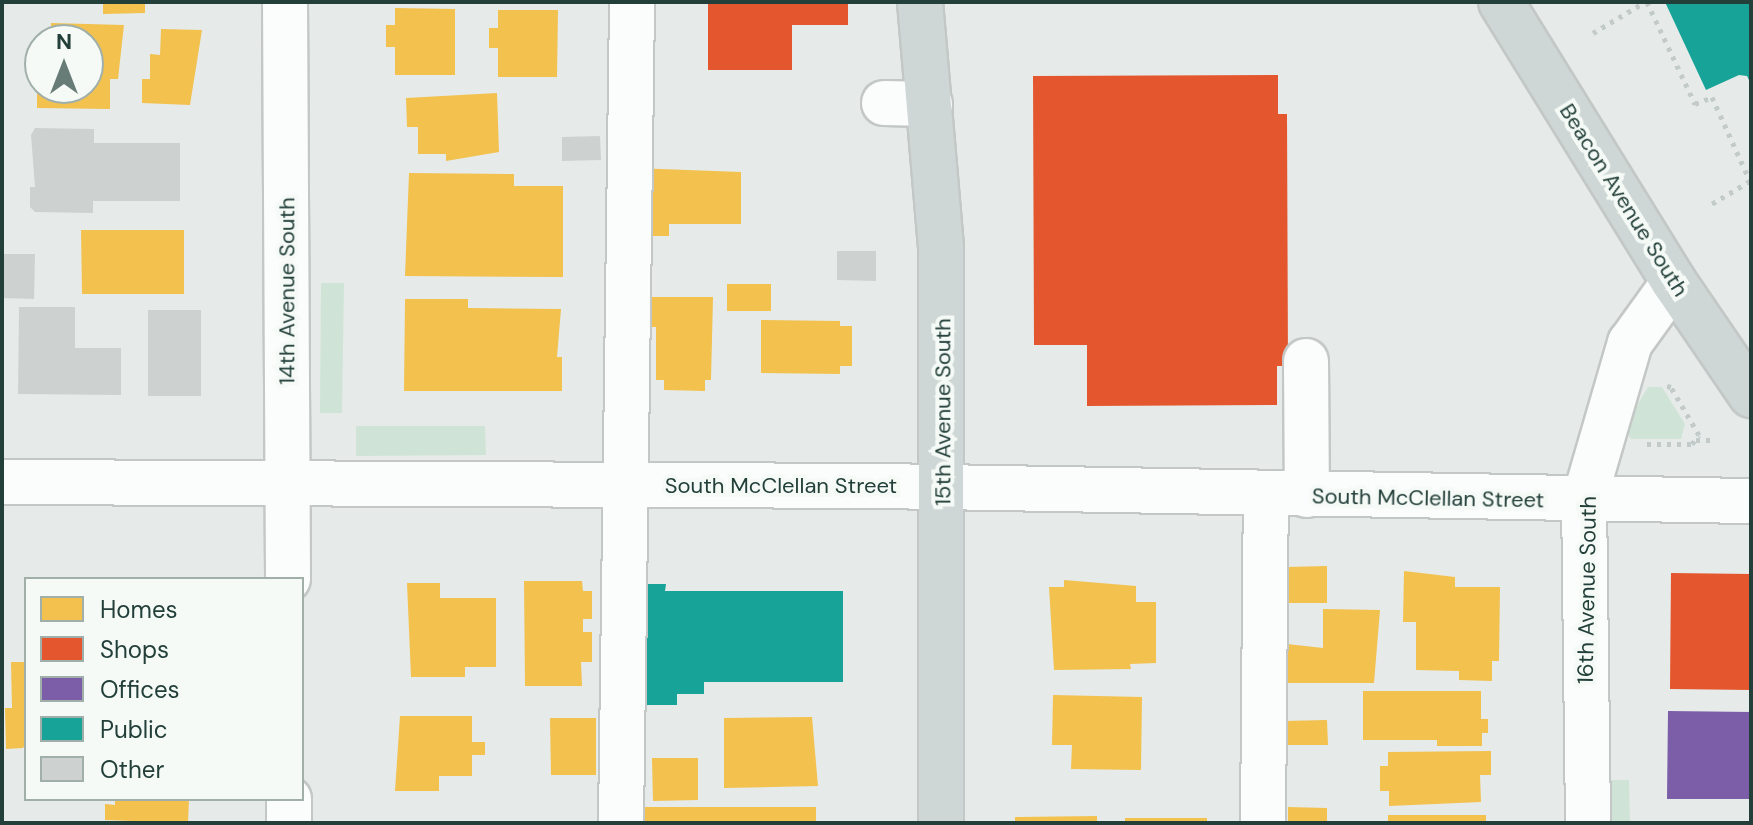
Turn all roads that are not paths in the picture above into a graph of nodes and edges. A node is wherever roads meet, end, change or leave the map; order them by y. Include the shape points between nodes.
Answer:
1 (285, 2) edge
2 (632, 2) edge
3 (920, 2) edge
4 (1501, 2) edge
5 (884, 103) dead end
6 (930, 104) junction
7 (1674, 282) junction
8 (1306, 361) dead end
9 (1751, 395) edge
10 (2, 482) edge
11 (287, 484) junction
12 (624, 485) junction
13 (944, 487) junction
14 (1286, 494) junction
15 (1584, 501) junction
16 (1751, 501) edge
17 (288, 577) edge
18 (289, 801) edge
19 (289, 823) edge
20 (621, 823) edge
21 (941, 823) edge
22 (1263, 823) edge
23 (1588, 823) edge

1 - 11 street, 14th Avenue South
2 - 12 street
3 - 6 main road, 15th Avenue South
4 - 7 main road, Beacon Avenue South
5 - 6 street
6 - 13 main road, 15th Avenue South via 941,247
7 - 9 main road, Beacon Avenue South
7 - 15 street, 16th Avenue South via 1630,343
8 - 14 street
10 - 11 street, South McClellan Street
11 - 12 street, South McClellan Street
11 - 17 street, 14th Avenue South
12 - 13 street, South McClellan Street
12 - 20 street
13 - 14 street, South McClellan Street
13 - 21 main road, 15th Avenue South
14 - 15 street, South McClellan Street
14 - 22 street
15 - 16 street, South McClellan Street
15 - 23 street, 16th Avenue South
18 - 19 street

